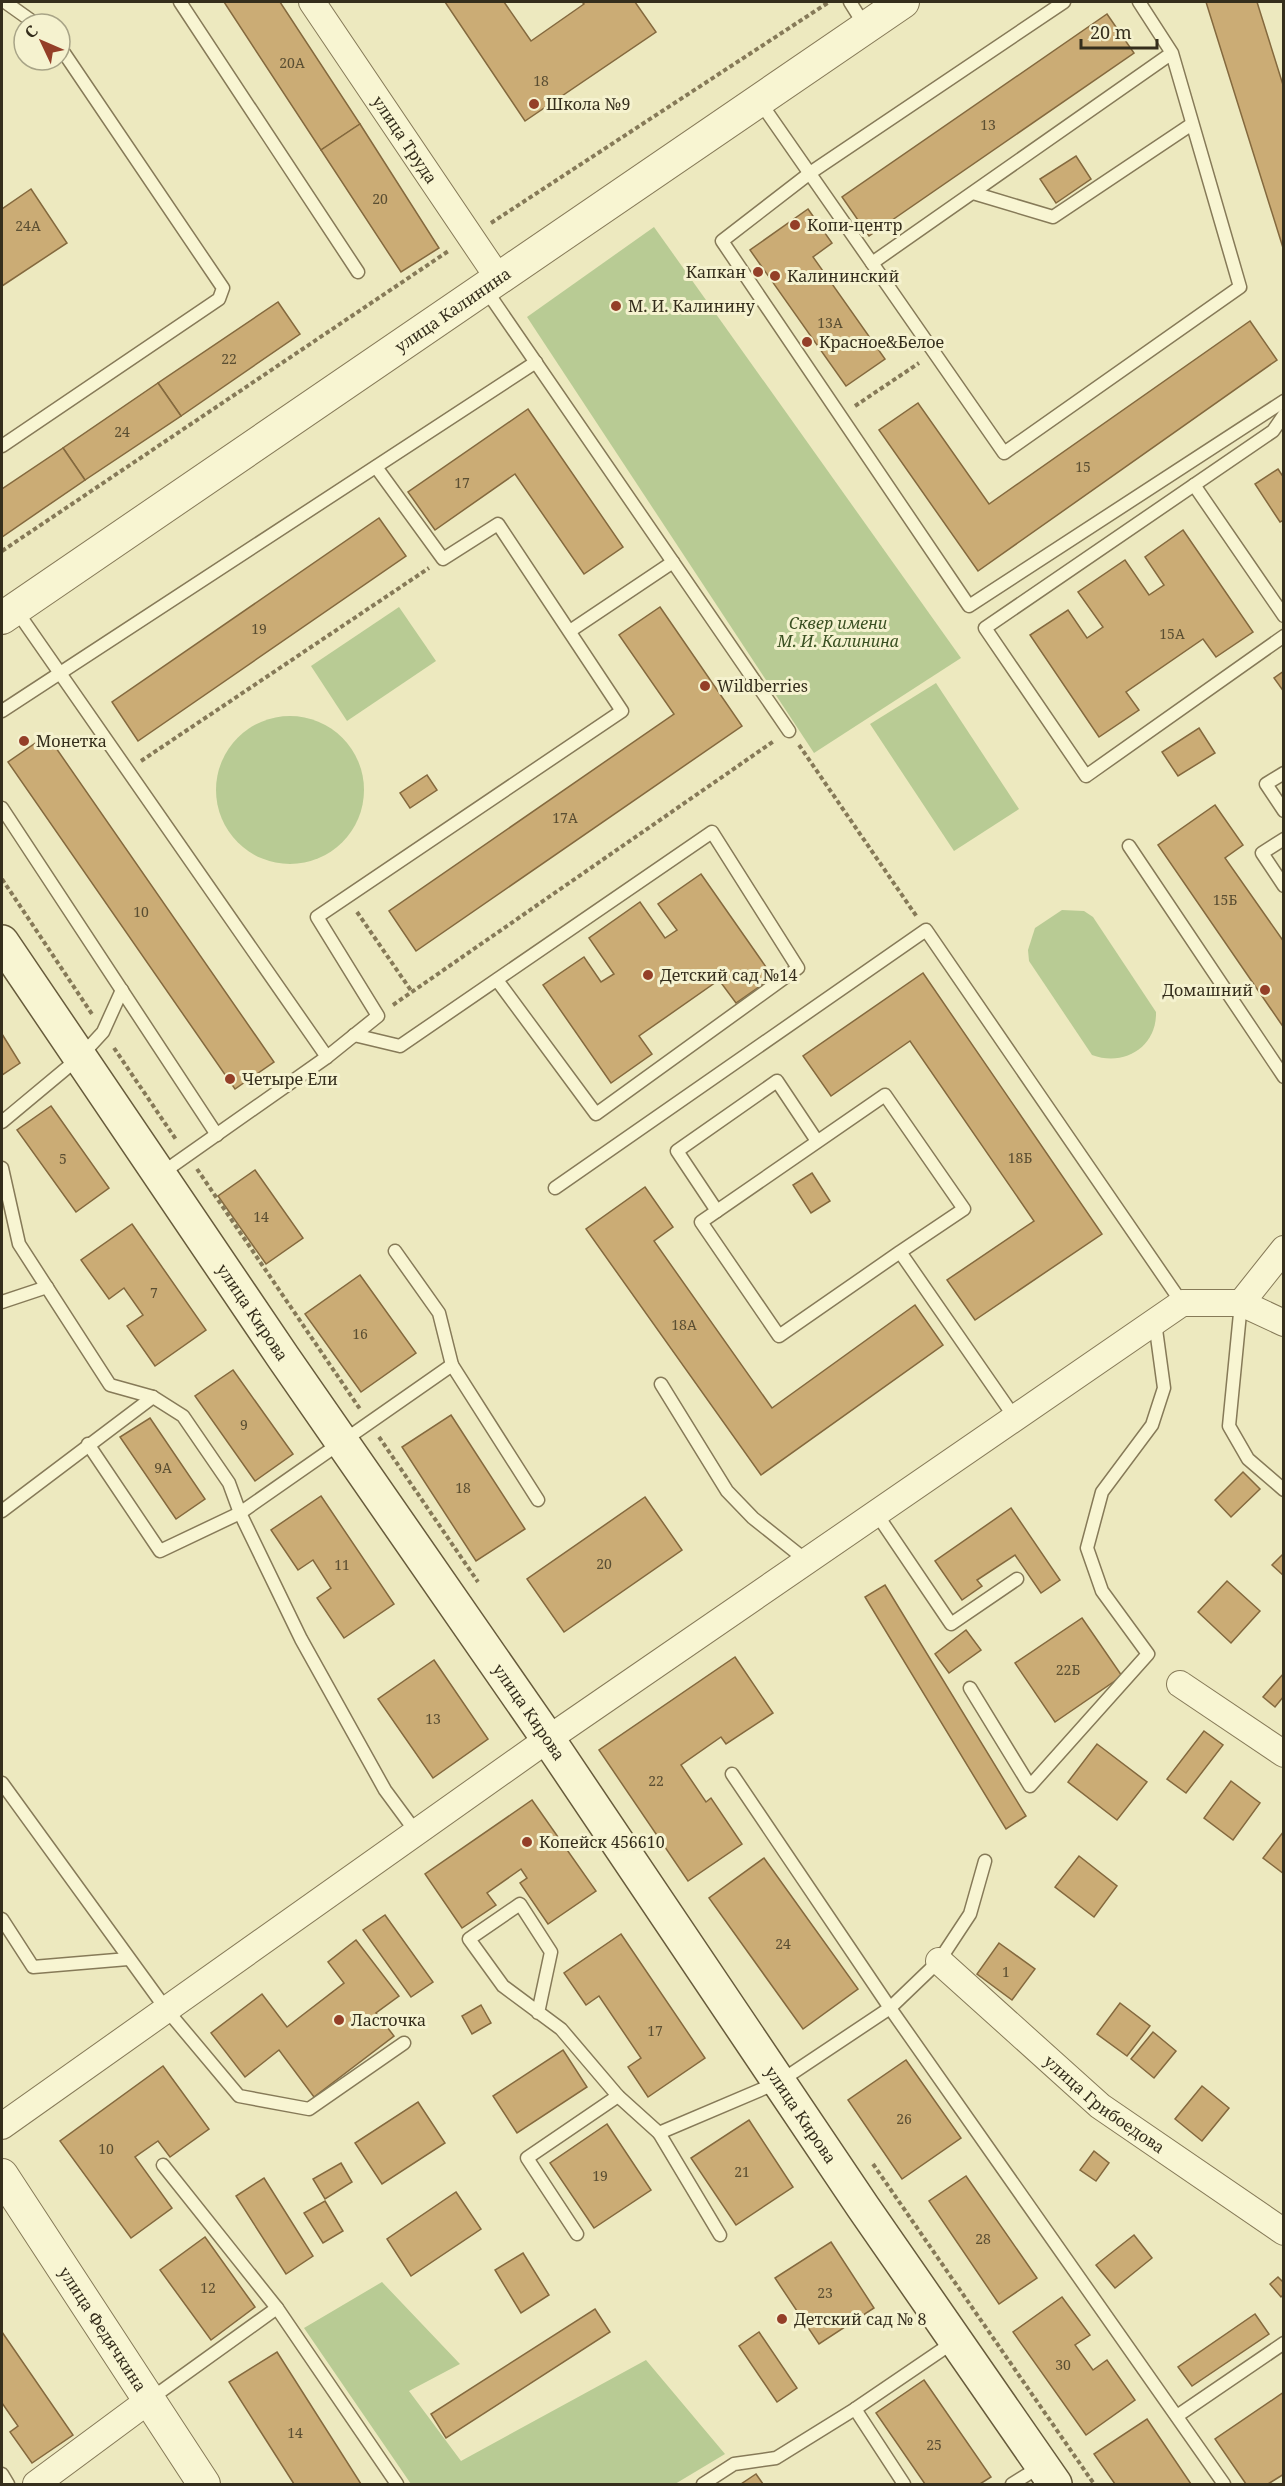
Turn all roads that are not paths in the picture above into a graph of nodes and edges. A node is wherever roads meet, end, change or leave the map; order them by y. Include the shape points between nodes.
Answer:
1 (5, 2) edge
2 (180, 2) edge
3 (312, 2) edge
4 (903, 2) edge
5 (1064, 2) edge
6 (1139, 2) edge
7 (19, 12) edge
8 (858, 14) edge
9 (1172, 53) junction
10 (72, 65) edge
11 (758, 100) junction
12 (1192, 124) junction
13 (810, 173) junction
14 (973, 193) junction
15 (872, 263) junction
16 (358, 272) dead end
17 (492, 284) junction
18 (536, 362) junction
19 (1284, 401) edge
20 (1284, 415) edge
21 (2, 447) edge
22 (375, 467) junction
23 (1194, 484) junction
24 (673, 562) junction
25 (8, 613) edge
26 (1284, 616) edge
27 (570, 632) junction
28 (1284, 636) edge
29 (58, 674) junction
30 (2, 711) edge
31 (789, 731) road end
32 (1284, 773) edge
33 (2, 808) edge
34 (1284, 811) edge
35 (1284, 839) edge
36 (1129, 846) dead end
37 (1284, 886) edge
38 (2, 942) edge
39 (497, 980) junction
40 (122, 990) junction
41 (354, 1035) junction
42 (80, 1057) junction
43 (327, 1057) junction
44 (1284, 1077) edge
45 (2, 1122) edge
46 (217, 1135) junction
47 (817, 1142) junction
48 (2, 1168) edge
49 (159, 1175) junction
50 (555, 1188) dead end
51 (717, 1211) junction
52 (1284, 1249) edge
53 (395, 1251) dead end
54 (900, 1252) junction
55 (47, 1287) junction
56 (2, 1302) edge
57 (1182, 1303) junction
58 (1241, 1303) junction
59 (1155, 1322) junction
60 (1284, 1323) edge
61 (452, 1365) junction
62 (661, 1384) dead end
63 (153, 1398) junction
64 (1015, 1418) junction
65 (341, 1441) junction
66 (88, 1444) junction
67 (1284, 1490) edge
68 (538, 1500) dead end
69 (2, 1511) edge
70 (240, 1513) junction
71 (876, 1513) junction
72 (807, 1561) junction
73 (1017, 1579) dead end
74 (1180, 1684) dead end
75 (970, 1688) dead end
76 (548, 1739) junction
77 (1284, 1754) edge
78 (732, 1774) dead end
79 (2, 1783) edge
80 (416, 1832) junction
81 (985, 1861) dead end
82 (2, 1919) edge
83 (128, 1959) junction
84 (939, 1961) junction
85 (890, 2008) junction
86 (166, 2009) junction
87 (538, 2013) junction
88 (404, 2043) dead end
89 (779, 2082) junction
90 (618, 2096) junction
91 (2, 2126) edge
92 (659, 2133) junction
93 (163, 2165) dead end
94 (2, 2175) edge
95 (1284, 2232) edge
96 (577, 2234) dead end
97 (720, 2235) dead end
98 (277, 2308) junction
99 (957, 2340) junction
100 (1284, 2343) edge
101 (148, 2401) junction
102 (855, 2409) junction
103 (1177, 2416) junction
104 (2, 2474) edge
105 (1048, 2475) edge
106 (8, 2484) edge
107 (36, 2484) edge
108 (204, 2484) edge
109 (397, 2484) edge
110 (704, 2484) edge
111 (904, 2484) edge
112 (1012, 2484) edge
113 (1224, 2484) edge

1 - 7 lane
2 - 16 lane
3 - 17 street, улица Труда via 470,237
4 - 8 street, улица Калинина
5 - 13 lane
6 - 9 lane
8 - 11 street, улица Калинина
9 - 12 lane
9 - 14 lane
10 - 21 lane via 223,288 219,300
11 - 13 lane
11 - 17 street, улица Калинина
12 - 14 lane via 1053,217
12 - 15 lane via 1240,287 1004,453
13 - 15 lane
13 - 19 lane via 722,241 969,606
14 - 15 lane
17 - 18 lane
17 - 25 street, улица Калинина
18 - 22 lane
18 - 24 lane
20 - 23 lane via 1273,431
22 - 27 lane via 442,559 498,524
22 - 29 lane
23 - 26 lane
23 - 28 lane via 985,628 1086,776
24 - 27 lane
24 - 31 lane
25 - 29 lane
27 - 41 lane via 622,711 317,917 378,1016
29 - 30 lane
29 - 43 lane
32 - 34 lane via 1266,784
33 - 40 lane
35 - 37 lane via 1262,853
36 - 44 lane
38 - 42 main road, улица Кирова
39 - 39 lane via 712,832 798,968 596,1114
39 - 41 lane via 400,1046
40 - 42 lane via 103,1032
40 - 46 lane
41 - 43 lane
42 - 45 lane
42 - 49 main road, улица Кирова
43 - 46 lane
46 - 49 lane
47 - 51 lane
47 - 51 lane via 777,1081 768,1087 677,1151
47 - 54 lane via 885,1095 964,1209
48 - 55 lane via 19,1244
49 - 65 main road, улица Кирова
50 - 57 lane via 926,930
51 - 54 lane via 700,1222 779,1336
52 - 58 street
53 - 61 lane via 439,1313
54 - 64 lane
55 - 56 lane
55 - 63 lane via 110,1385
57 - 58 street
57 - 59 street
58 - 60 street
58 - 67 lane via 1229,1425 1248,1459
59 - 64 street
59 - 75 lane via 1164,1388 1152,1425 1102,1492 1087,1548 1102,1591 1148,1654 1030,1786
61 - 65 lane
61 - 68 lane
62 - 72 lane via 727,1491 753,1518
63 - 66 lane
63 - 70 lane via 183,1416 229,1483
64 - 71 street
65 - 70 lane
65 - 76 main road, улица Кирова
66 - 69 lane
66 - 70 lane via 160,1551
70 - 80 lane via 301,1639 385,1790
71 - 72 street
71 - 73 lane via 951,1624
72 - 76 street
74 - 77 street
76 - 80 street
76 - 89 main road, улица Кирова
78 - 85 lane
79 - 83 lane
80 - 86 street
81 - 84 lane via 970,1914
82 - 83 lane via 33,1967
83 - 86 lane
84 - 85 lane
84 - 95 street, улица Грибоедова via 1100,2106
85 - 89 lane
85 - 103 lane
86 - 88 lane via 239,2096 309,2109
86 - 91 street
87 - 87 lane via 503,1986 469,1939 520,1904 551,1952
87 - 90 lane via 561,2029
89 - 92 lane
89 - 99 main road, улица Кирова
90 - 92 lane
90 - 96 lane via 528,2158
92 - 97 lane
93 - 98 lane
94 - 101 street, улица Федячкина
98 - 101 lane
98 - 109 lane
99 - 102 lane
99 - 105 main road, улица Кирова
100 - 103 lane
101 - 107 street
101 - 108 street, улица Федячкина
102 - 110 lane via 776,2458 734,2464
102 - 111 lane
103 - 113 lane
104 - 106 lane
105 - 112 lane

